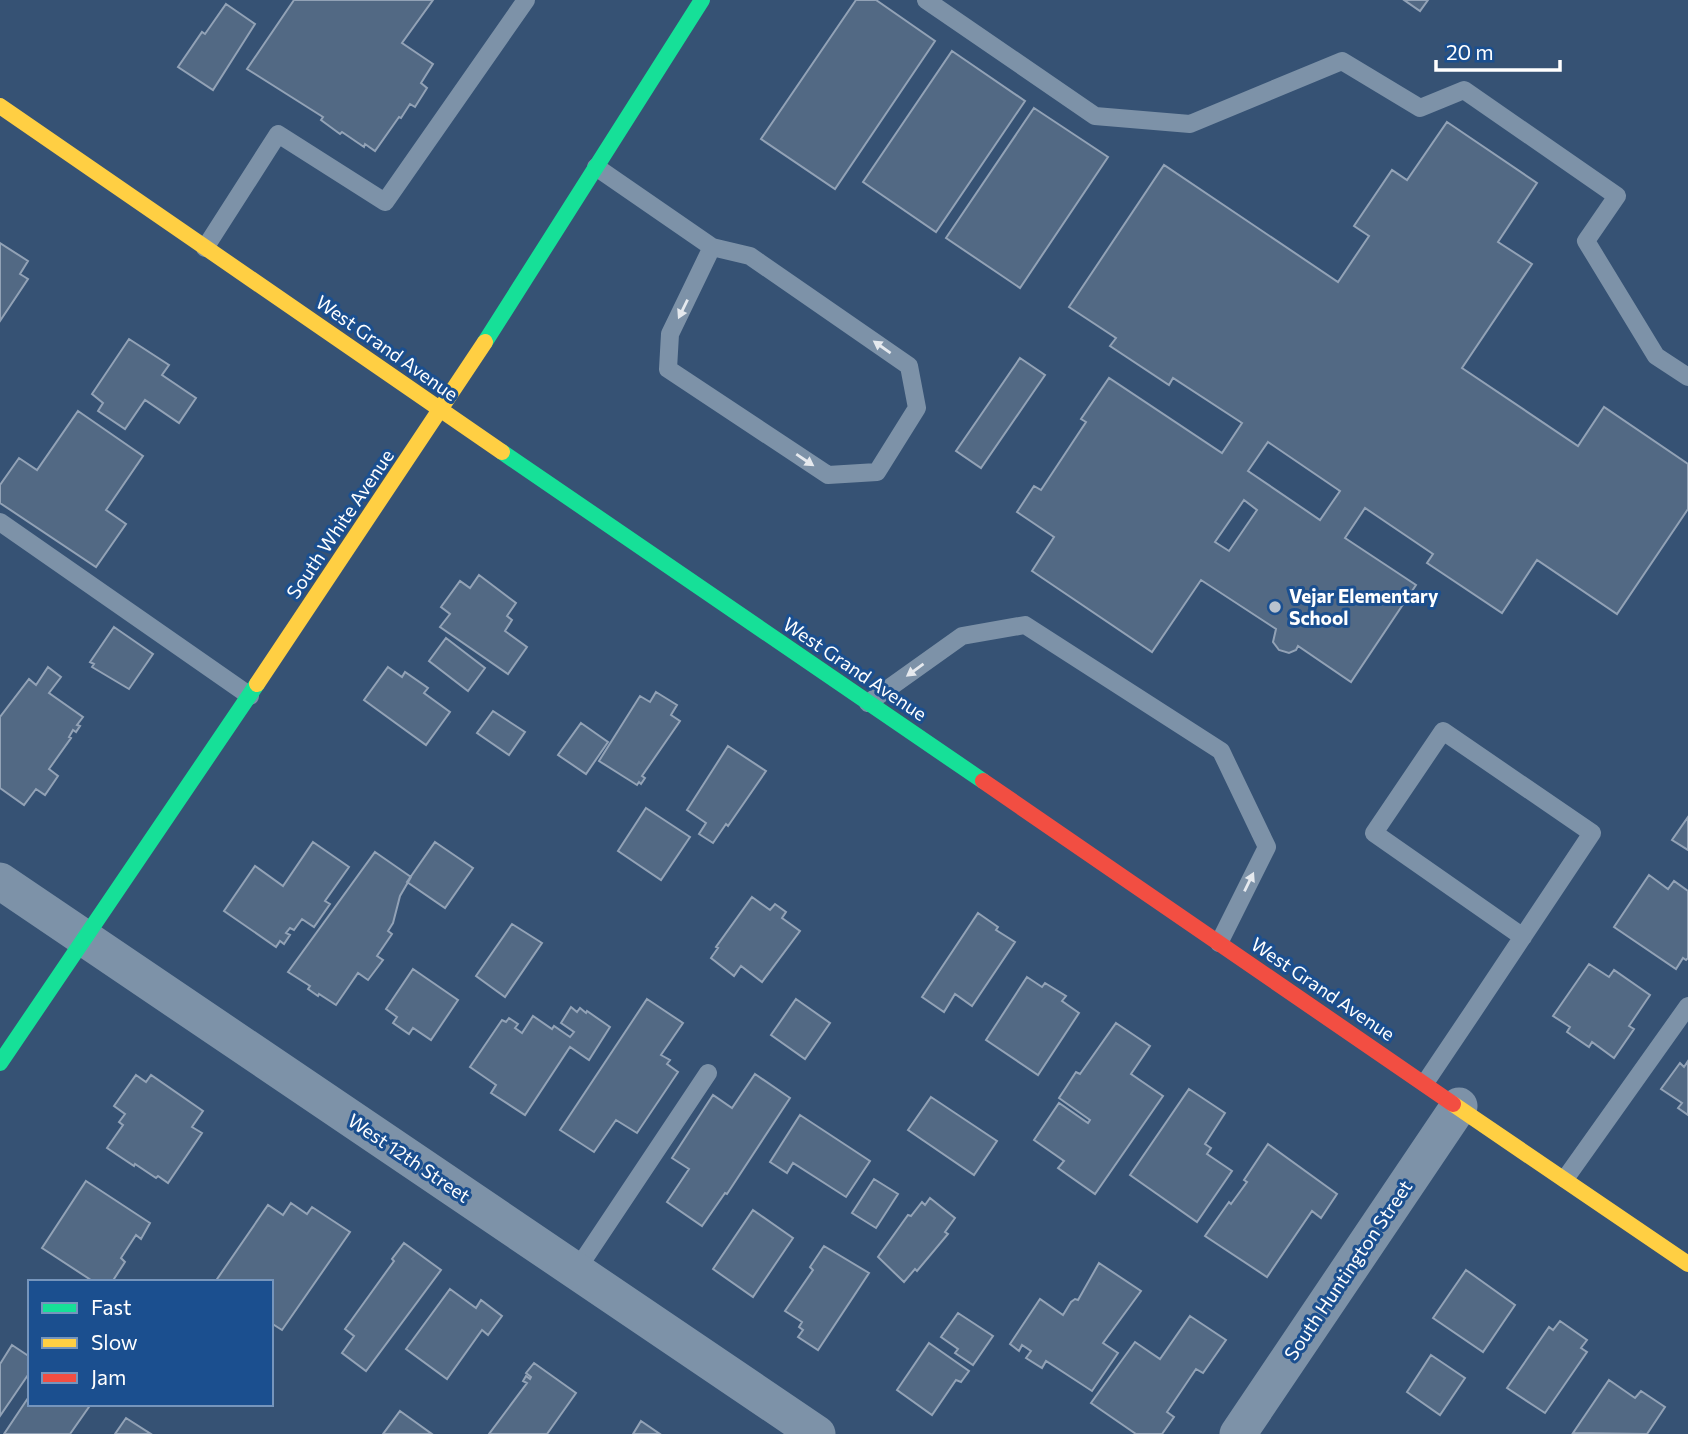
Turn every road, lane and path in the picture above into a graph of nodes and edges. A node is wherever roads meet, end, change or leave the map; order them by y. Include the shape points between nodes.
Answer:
1 (526, 0) edge
2 (702, 0) edge
3 (926, 0) edge
4 (0, 106) edge
5 (596, 167) junction
6 (712, 247) junction
7 (205, 248) junction
8 (1688, 377) edge
9 (441, 411) junction
10 (0, 522) edge
11 (250, 696) junction
12 (868, 703) junction
13 (0, 881) edge
14 (1522, 937) junction
15 (86, 939) junction
16 (1219, 943) junction
17 (1688, 1006) edge
18 (0, 1063) edge
19 (708, 1073) dead end
20 (1425, 1083) junction
21 (1459, 1106) junction
22 (1565, 1179) junction
23 (1688, 1264) edge
24 (576, 1270) junction
25 (817, 1434) edge
26 (1238, 1434) edge

1 - 7 lane via 385,202 278,134
2 - 5 street, South White Avenue
3 - 8 lane via 1095,116 1190,124 1342,61 1420,108 1464,90 1617,196 1586,241 1656,356
4 - 7 street, West Grand Avenue
5 - 6 lane
5 - 9 street, South White Avenue
6 -> 6 lane via 670,334 668,369 828,475 877,472 917,408 909,366 750,256
7 - 9 street, West Grand Avenue
9 - 11 street, South White Avenue
9 - 12 street, West Grand Avenue
10 - 11 lane
11 - 15 street, South White Avenue
12 - 16 street, West Grand Avenue
16 -> 12 lane via 1267,847 1221,751 1025,625 962,636
13 - 15 street, West 12th Street
14 - 14 lane via 1592,833 1443,731 1374,832
14 - 20 lane
15 - 18 street, South White Avenue
15 - 24 street, West 12th Street
16 - 20 street, West Grand Avenue
17 - 22 lane
19 - 24 lane
20 - 21 street, West Grand Avenue
21 - 22 street, West Grand Avenue
21 - 26 street, South Huntington Street
22 - 23 street, West Grand Avenue
24 - 25 street, West 12th Street

